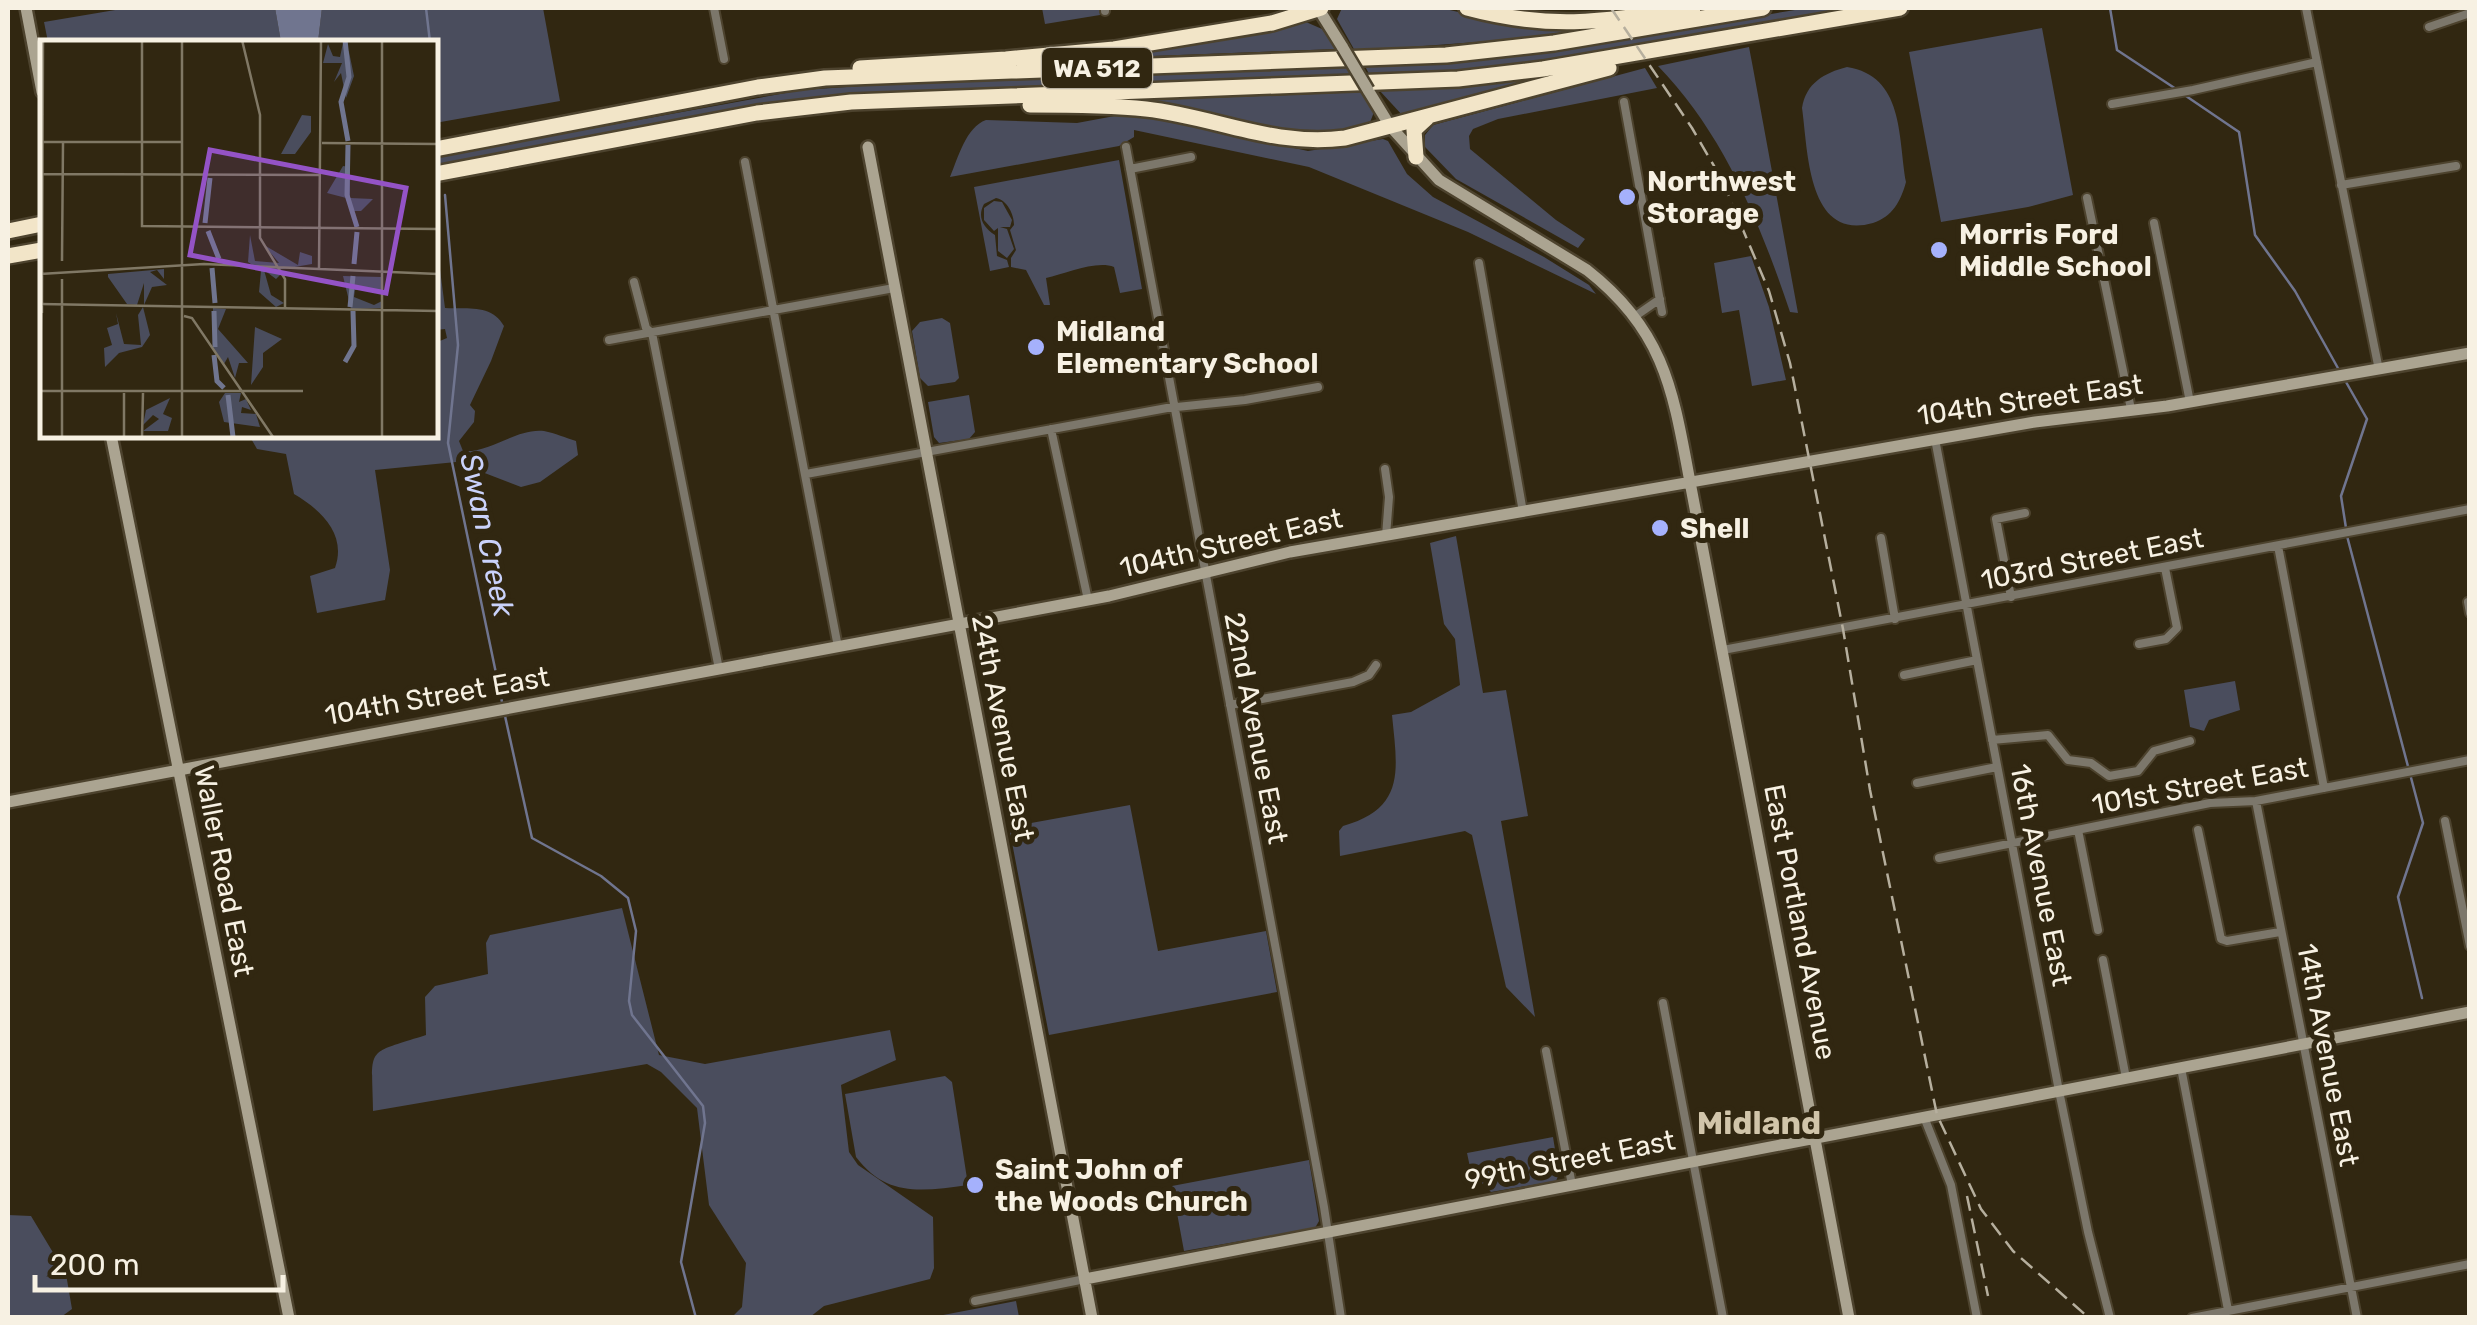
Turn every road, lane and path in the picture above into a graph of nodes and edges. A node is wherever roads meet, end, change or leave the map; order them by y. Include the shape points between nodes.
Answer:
1 (26, 8) edge
2 (714, 8) edge
3 (1302, 8) edge
4 (1319, 8) edge
5 (1467, 8) edge
6 (1692, 8) edge
7 (1763, 8) edge
8 (1900, 8) edge
9 (2306, 8) edge
10 (2470, 12) edge
11 (1853, 16) junction
12 (1272, 23) junction
13 (2429, 28) dead end
14 (724, 59) dead end
15 (2317, 62) junction
16 (40, 82) edge
17 (758, 86) junction
18 (886, 100) junction
19 (1624, 102) dead end
20 (2112, 104) dead end
21 (1439, 113) junction
22 (1390, 126) junction
23 (1126, 146) dead end
24 (868, 147) dead end
25 (438, 148) edge
26 (1191, 157) dead end
27 (1416, 157) junction
28 (745, 162) dead end
29 (2456, 166) dead end
30 (1130, 169) junction
31 (438, 173) edge
32 (2341, 185) junction
33 (2086, 198) dead end
34 (2154, 223) dead end
35 (40, 224) edge
36 (8, 231) edge
37 (40, 250) edge
38 (8, 256) edge
39 (1480, 263) dead end
40 (634, 282) dead end
41 (894, 288) junction
42 (1660, 299) junction
43 (772, 310) junction
44 (1662, 312) dead end
45 (1634, 317) junction
46 (652, 333) junction
47 (609, 340) dead end
48 (2470, 353) edge
49 (2379, 370) junction
50 (1318, 387) dead end
51 (2190, 402) junction
52 (1173, 408) junction
53 (2131, 410) junction
54 (1051, 428) junction
55 (112, 438) edge
56 (1934, 439) junction
57 (924, 452) junction
58 (1385, 469) dead end
59 (806, 474) junction
60 (1690, 482) junction
61 (2470, 509) edge
62 (1523, 512) junction
63 (2025, 513) dead end
64 (1386, 536) junction
65 (1881, 538) dead end
66 (2278, 546) junction
67 (2165, 568) junction
68 (1202, 572) junction
69 (2011, 597) junction
70 (1088, 600) junction
71 (2468, 602) edge
72 (1966, 606) junction
73 (2470, 613) edge
74 (1895, 619) junction
75 (958, 625) junction
76 (2139, 644) dead end
77 (838, 647) junction
78 (1722, 650) junction
79 (1977, 660) junction
80 (1376, 664) dead end
81 (719, 670) junction
82 (1904, 675) dead end
83 (1230, 705) junction
84 (1992, 740) junction
85 (2190, 741) dead end
86 (2470, 760) edge
87 (1997, 766) junction
88 (178, 770) junction
89 (1917, 783) dead end
90 (2324, 788) junction
91 (2256, 801) junction
92 (8, 802) edge
93 (2445, 822) dead end
94 (2078, 830) junction
95 (2198, 830) dead end
96 (2012, 844) junction
97 (1939, 858) dead end
98 (2098, 930) dead end
99 (2280, 932) junction
100 (2470, 946) edge
101 (2103, 960) dead end
102 (1663, 1003) dead end
103 (2470, 1012) edge
104 (2303, 1044) junction
105 (1546, 1051) dead end
106 (2181, 1068) junction
107 (2126, 1078) junction
108 (2059, 1091) junction
109 (1924, 1117) junction
110 (1815, 1138) junction
111 (1694, 1162) junction
112 (1572, 1185) junction
113 (1326, 1232) junction
114 (2470, 1264) edge
115 (1084, 1279) junction
116 (2351, 1287) junction
117 (976, 1301) dead end
118 (2228, 1310) junction
119 (288, 1318) edge
120 (1092, 1318) edge
121 (1341, 1318) edge
122 (1723, 1318) edge
123 (1850, 1318) edge
124 (1977, 1318) edge
125 (2110, 1318) edge
126 (2192, 1318) edge
127 (2357, 1318) edge

1 - 16 street
2 - 14 street
3 - 12 highway
4 - 12 highway
4 - 22 street, East Portland Avenue, bridge
5 - 6 highway via 1539,23
7 - 17 highway, WA 512 via 1446,55
8 - 11 highway, WA 512
9 - 15 street
10 - 13 street
11 - 18 highway, WA 512 via 1458,79
11 - 21 highway via 1598,70
12 - 17 highway via 1063,55 834,70
15 - 20 street
15 - 32 street
17 - 25 highway, WA 512
18 - 22 highway via 1148,109 1297,142
18 - 31 highway, WA 512 via 757,113
19 - 42 street
21 - 22 highway
21 - 27 highway via 1414,130
22 - 27 street, East Portland Avenue
23 - 30 street, 22nd Avenue East
24 - 41 street, 24th Avenue East
26 - 30 street
27 - 45 street, East Portland Avenue via 1466,198 1587,270
28 - 43 street
29 - 32 street
30 - 52 street, 22nd Avenue East
32 - 49 street
33 - 53 street
34 - 51 street
35 - 36 highway
37 - 38 highway
39 - 62 street
40 - 46 street
41 - 43 street
41 - 57 street, 24th Avenue East
42 - 44 street
42 - 45 street
43 - 46 street
43 - 59 street
45 - 60 street, East Portland Avenue via 1671,386
46 - 47 street
46 - 81 street
48 - 49 street, 104th Street East
49 - 51 street, 104th Street East
50 - 52 street
51 - 53 street, 104th Street East
52 - 54 street
52 - 68 street, 22nd Avenue East
53 - 56 street, 104th Street East
54 - 57 street
54 - 70 street
55 - 88 street, Waller Road East
56 - 60 street, 104th Street East
56 - 72 street, 16th Avenue East
57 - 59 street
57 - 75 street, 24th Avenue East
58 - 64 street
59 - 77 street
60 - 62 street, 104th Street East
60 - 78 street, East Portland Avenue
61 - 66 street, 103rd Street East
62 - 64 street, 104th Street East
63 - 69 street via 1996,519
64 - 68 street, 104th Street East
65 - 74 street
66 - 67 street, 103rd Street East
66 - 90 street
67 - 69 street, 103rd Street East
67 - 76 street via 2174,634
68 - 70 street, 104th Street East
68 - 83 street, 22nd Avenue East
69 - 72 street, 103rd Street East
70 - 75 street, 104th Street East
71 - 73 street
72 - 74 street, 103rd Street East
72 - 79 street, 16th Avenue East
74 - 78 street, 103rd Street East
75 - 77 street, 104th Street East
75 - 115 street, 24th Avenue East
77 - 81 street, 104th Street East
78 - 110 street, East Portland Avenue
79 - 82 street
79 - 84 street, 16th Avenue East
80 - 83 street via 1353,682
81 - 88 street, 104th Street East
83 - 113 street, 22nd Avenue East
84 - 85 street via 2048,734 2068,760 2091,763 2109,776 2138,771 2154,750
84 - 87 street, 16th Avenue East
86 - 90 street, 101st Street East
87 - 89 street
87 - 96 street, 16th Avenue East
88 - 92 street, 104th Street East
88 - 119 street, Waller Road East
90 - 91 street, 101st Street East
91 - 94 street, 101st Street East
91 - 99 street, 14th Avenue East
93 - 100 street
94 - 96 street, 101st Street East
94 - 98 street
95 - 99 street via 2221,938
96 - 97 street, 101st Street East
96 - 108 street, 16th Avenue East
99 - 104 street, 14th Avenue East
101 - 107 street
102 - 111 street
103 - 104 street, 99th Street East
104 - 106 street, 99th Street East
104 - 116 street, 14th Avenue East
105 - 112 street
106 - 107 street, 99th Street East
106 - 118 street
107 - 108 street, 99th Street East
108 - 109 street, 99th Street East
108 - 125 street, 16th Avenue East
109 - 110 street, 99th Street East
109 - 124 street via 1951,1186
110 - 111 street, 99th Street East
110 - 123 street, East Portland Avenue
111 - 112 street, 99th Street East
111 - 122 street
112 - 113 street, 99th Street East
113 - 115 street, 99th Street East
113 - 121 street, 22nd Avenue East
114 - 116 street
115 - 117 street, 99th Street East
115 - 120 street, 24th Avenue East
116 - 118 street
116 - 127 street, 14th Avenue East
118 - 126 street

